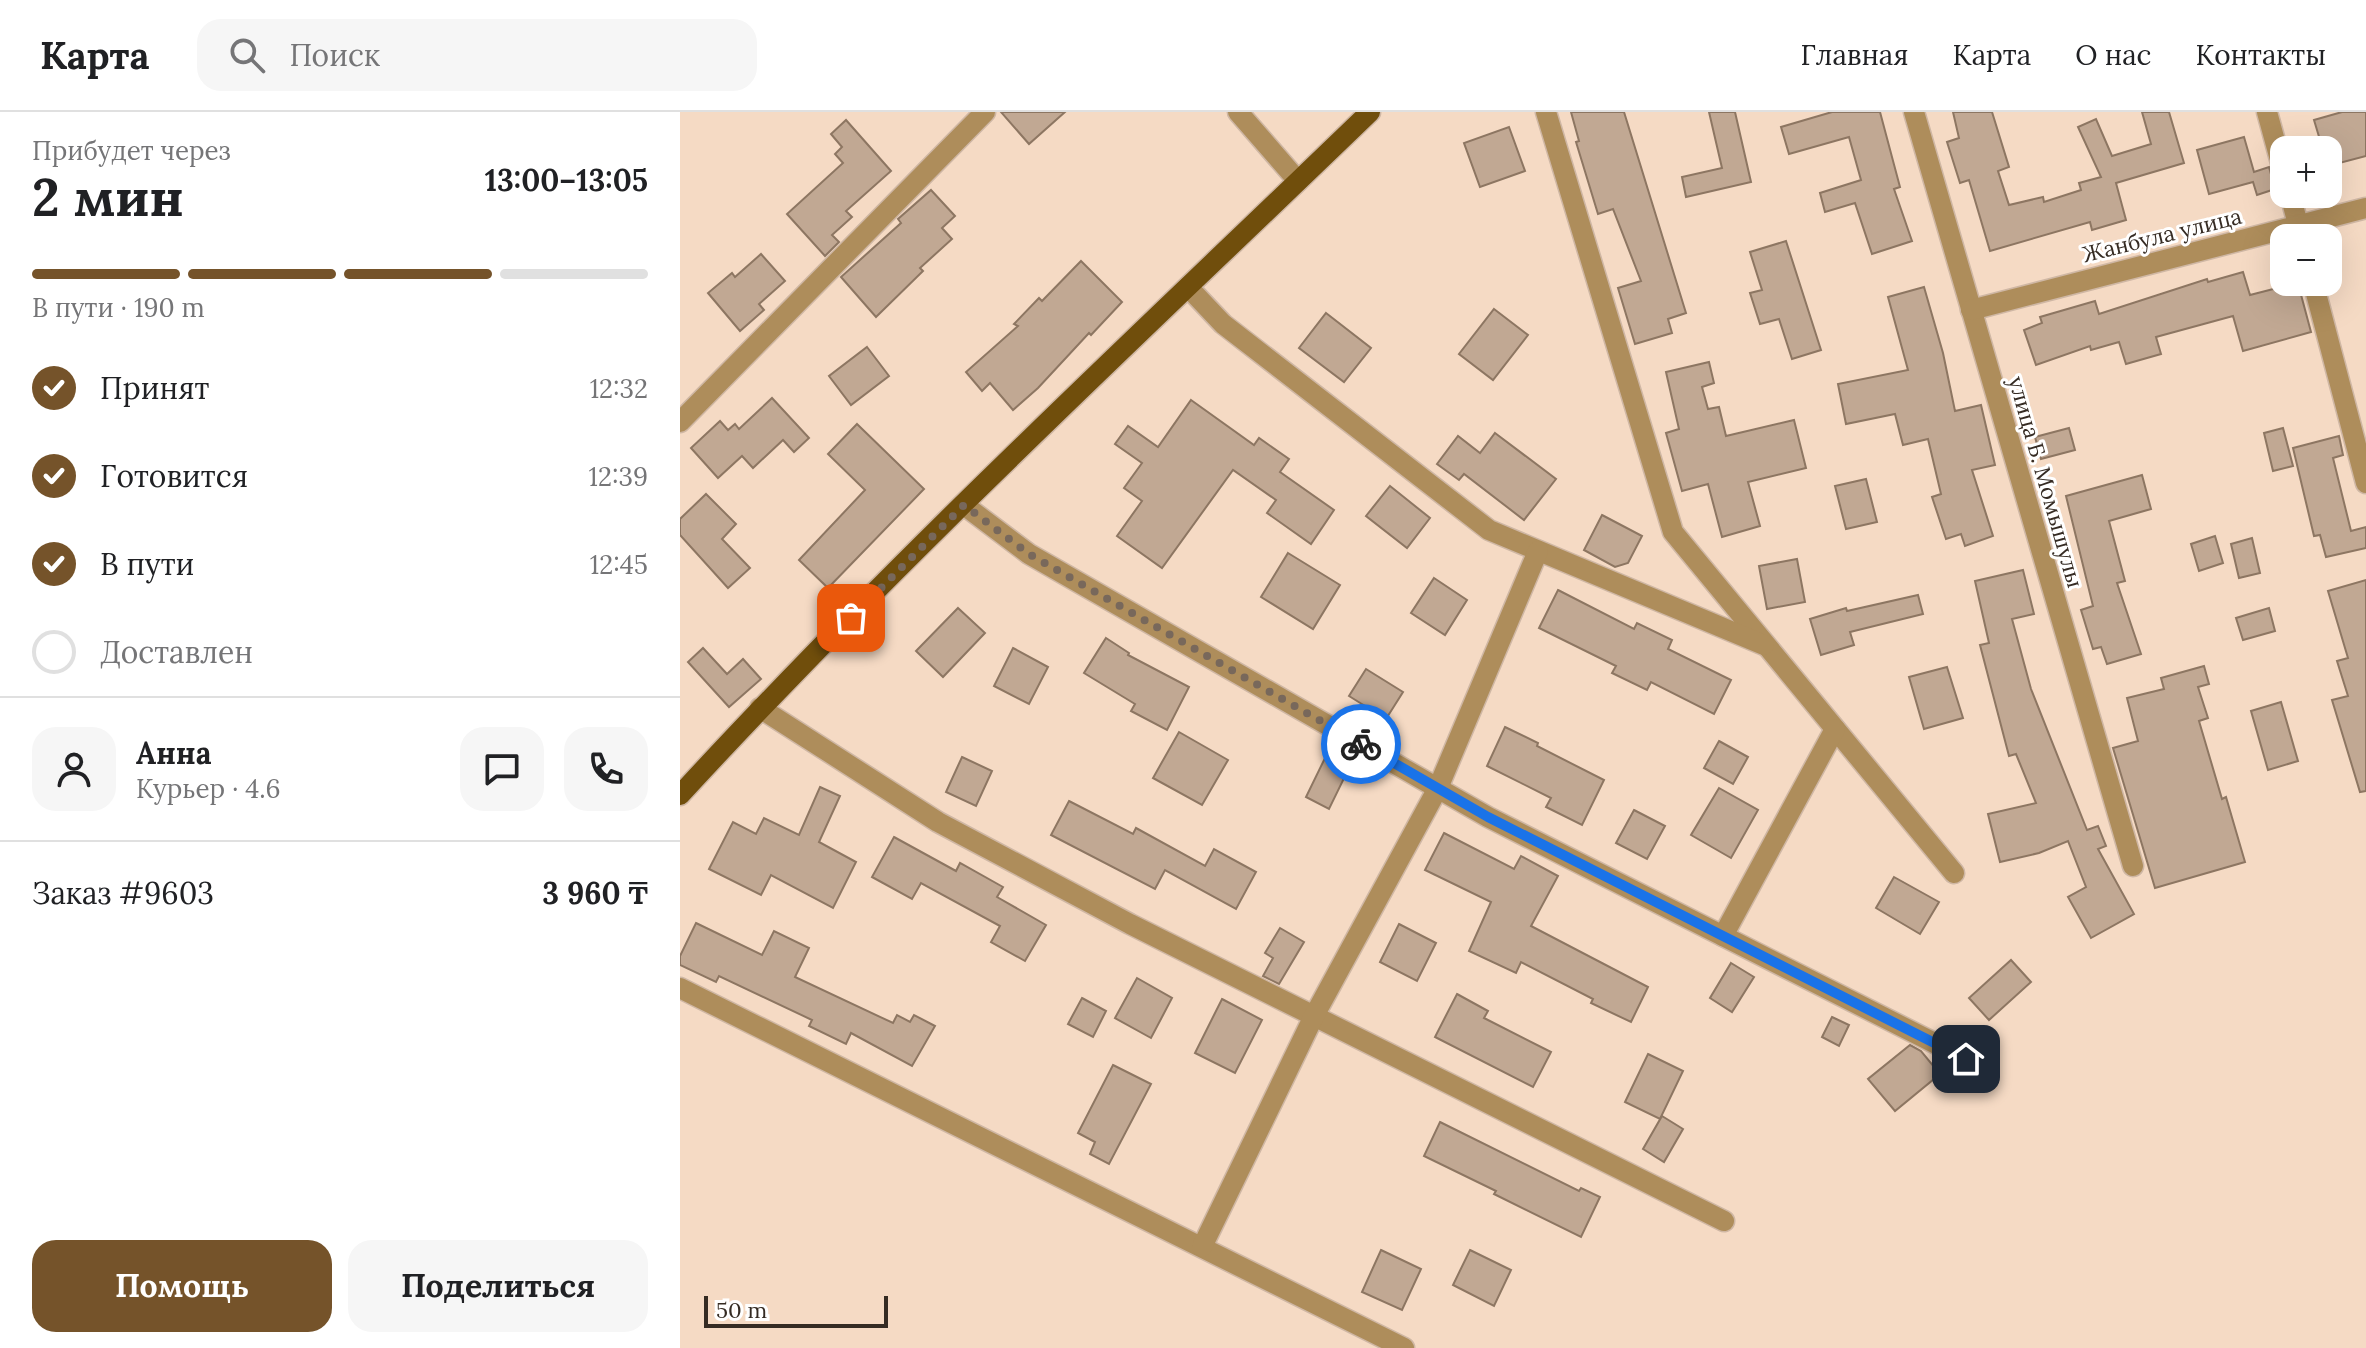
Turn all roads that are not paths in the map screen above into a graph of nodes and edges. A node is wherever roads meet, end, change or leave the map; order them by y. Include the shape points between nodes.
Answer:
1 (985, 112) edge
2 (1238, 112) edge
3 (1370, 112) edge
4 (1546, 112) edge
5 (1914, 112) edge
6 (2267, 112) edge
7 (2274, 136) edge
8 (1298, 181) junction
9 (2366, 208) edge
10 (2322, 224) edge
11 (2270, 239) edge
12 (1188, 287) junction
13 (2317, 296) edge
14 (1971, 310) junction
15 (680, 422) edge
16 (2366, 483) edge
17 (964, 505) junction
18 (1538, 551) junction
19 (1767, 647) junction
20 (760, 708) junction
21 (1835, 729) junction
22 (1438, 788) junction
23 (680, 795) edge
24 (2133, 866) dead end
25 (1954, 873) dead end
26 (1723, 936) junction
27 (680, 988) edge
28 (1314, 1016) junction
29 (1966, 1059) dead end
30 (1724, 1221) dead end
31 (1202, 1247) junction
32 (1404, 1348) edge

1 - 15 street
2 - 8 street
3 - 8 main road
4 - 19 street via 1673,532
5 - 14 street, улица Б. Момышулы
6 - 7 street
8 - 12 main road
9 - 10 street, Жанбула улица
11 - 14 street, Жанбула улица
12 - 17 main road
12 - 18 street via 1223,324 1489,530
13 - 16 street
14 - 24 street, улица Б. Момышулы
17 - 20 main road
17 - 22 street via 1029,554
18 - 19 street
18 - 22 street
19 - 21 street
20 - 23 main road
20 - 28 street via 938,822
21 - 25 street
21 - 26 street
22 - 26 street
22 - 28 street
26 - 29 street
27 - 31 street
28 - 30 street
28 - 31 street
31 - 32 street

